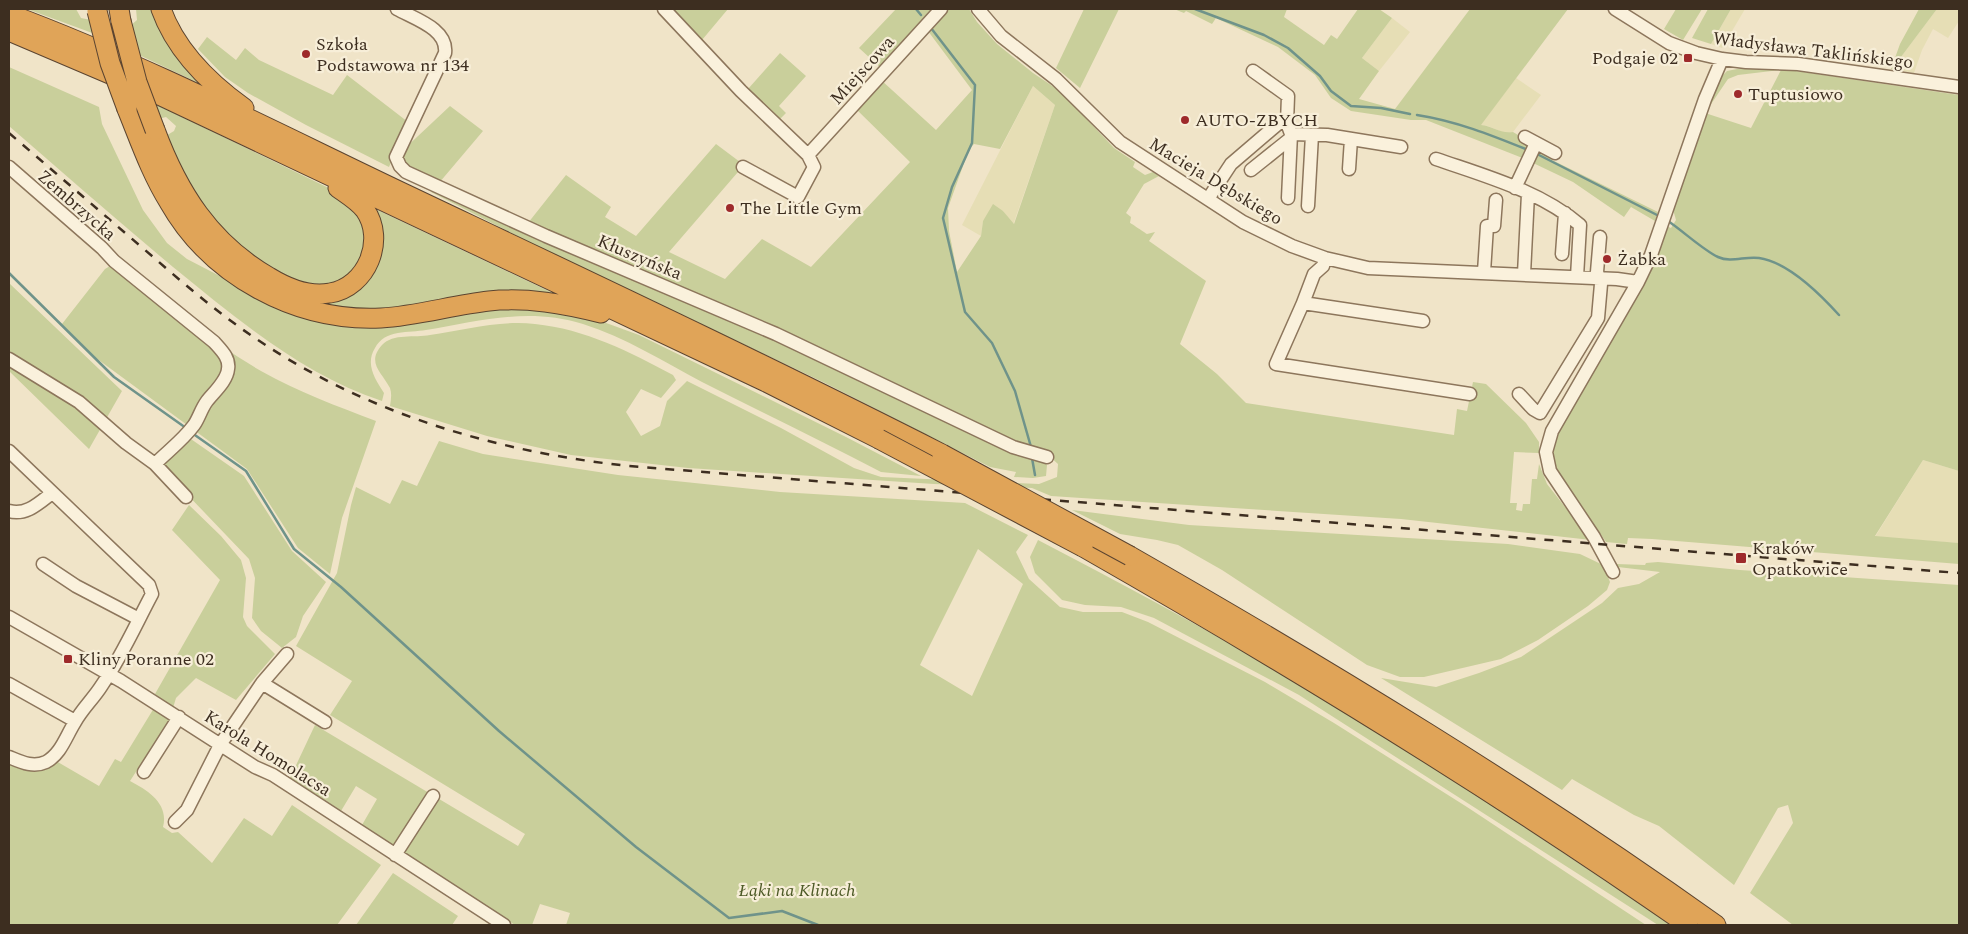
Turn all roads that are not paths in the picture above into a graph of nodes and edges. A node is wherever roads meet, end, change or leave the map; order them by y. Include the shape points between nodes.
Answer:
1 (161, 9) edge
2 (397, 9) edge
3 (664, 9) edge
4 (941, 9) edge
5 (978, 9) edge
6 (1615, 9) edge
7 (97, 10) edge
8 (9, 14) edge
9 (120, 15) edge
10 (9, 31) edge
11 (1722, 59) junction
12 (1253, 71) dead end
13 (1959, 87) edge
14 (1290, 132) junction
15 (1312, 135) junction
16 (284, 136) junction
17 (1351, 139) junction
18 (1401, 147) dead end
19 (1554, 152) dead end
20 (287, 155) junction
21 (808, 155) junction
22 (1436, 159) dead end
23 (9, 167) edge
24 (743, 167) dead end
25 (1349, 169) dead end
26 (1251, 170) dead end
27 (1515, 188) junction
28 (1528, 194) junction
29 (1288, 198) dead end
30 (1208, 200) junction
31 (1496, 200) dead end
32 (1308, 206) dead end
33 (1566, 213) junction
34 (1600, 238) dead end
35 (1562, 254) dead end
36 (1325, 258) junction
37 (1484, 272) junction
38 (1524, 274) junction
39 (1577, 277) junction
40 (1599, 278) junction
41 (1638, 282) junction
42 (1303, 303) junction
43 (1423, 321) dead end
44 (652, 328) junction
45 (9, 359) edge
46 (1470, 394) dead end
47 (1519, 394) dead end
48 (9, 451) edge
49 (1047, 458) dead end
50 (155, 464) junction
51 (52, 493) junction
52 (186, 497) dead end
53 (9, 511) edge
54 (42, 564) dead end
55 (1614, 572) dead end
56 (9, 617) edge
57 (139, 619) junction
58 (287, 654) dead end
59 (109, 675) junction
60 (262, 683) junction
61 (9, 684) edge
62 (179, 717) junction
63 (75, 721) junction
64 (325, 722) dead end
65 (220, 746) junction
66 (9, 757) edge
67 (144, 772) dead end
68 (433, 796) dead end
69 (175, 822) dead end
70 (395, 855) junction
71 (504, 925) edge
72 (1688, 925) edge
73 (1716, 925) edge

1 - 16 highway via 183,49 210,81
2 - 49 street, Kłuszyńska via 432,28 446,44 445,54 396,157 406,172 776,334 1013,447
3 - 21 street via 741,91
4 - 21 street, Miejscowa
5 - 30 street, Macieja Dębskiego via 1001,36 1056,79 1120,142
6 - 11 street, Władysława Taklińskiego via 1669,43
7 - 44 highway, bridge via 110,63 127,109 154,176 169,203 188,230 219,261 252,286 289,304 326,314 382,318 491,301 530,301 570,306
8 - 16 highway via 121,60
9 - 20 highway, bridge via 137,82 169,164 192,206 213,233 263,274 290,288 319,294 339,291 357,279 368,265 374,247 372,226 364,210 352,198
10 - 20 highway via 157,94
11 - 13 street, Władysława Taklińskiego via 1798,64
11 - 41 street via 1651,255
12 - 14 street via 1288,96
14 - 15 street
14 - 26 street
14 - 29 street
14 - 30 street via 1279,123 1231,164
15 - 17 street
15 - 32 street
16 - 73 highway, bridge via 770,367 942,454 1130,556 1447,746
17 - 18 street
17 - 25 street
19 - 27 street via 1530,140
20 - 44 highway
21 - 24 street via 814,167 798,197
22 - 27 street
23 - 50 street, Zembrzycka via 224,352 228,370 223,381 189,431
27 - 28 street
28 - 33 street
28 - 38 street
30 - 36 street, Macieja Dębskiego via 1260,231
31 - 37 street via 1494,226 1488,226
33 - 35 street
33 - 39 street via 1580,225
34 - 40 street
36 - 37 street, Macieja Dębskiego via 1382,269
36 - 42 street via 1323,266 1314,274
37 - 38 street, Macieja Dębskiego
38 - 39 street, Macieja Dębskiego
39 - 40 street, Macieja Dębskiego
40 - 41 street, Macieja Dębskiego
40 - 47 street via 1598,318 1540,412
41 - 55 street via 1552,432 1546,452 1552,477
42 - 43 street
42 - 46 street via 1276,364
44 - 72 highway, bridge via 879,439 1083,547 1364,712 1533,820
45 - 50 street via 80,402
48 - 51 street
50 - 52 street
51 - 53 street via 26,511 17,514
51 - 57 street via 149,586 152,594
54 - 57 street
56 - 59 street, Karola Homolacsa
57 - 59 street
58 - 60 street
59 - 62 street, Karola Homolacsa
59 - 63 street
60 - 64 street
60 - 65 street
61 - 63 street
62 - 65 street, Karola Homolacsa
62 - 67 street
63 - 66 street via 56,755 46,762 34,765
65 - 69 street via 187,810
65 - 70 street, Karola Homolacsa via 273,775
68 - 70 street
70 - 71 street, Karola Homolacsa

